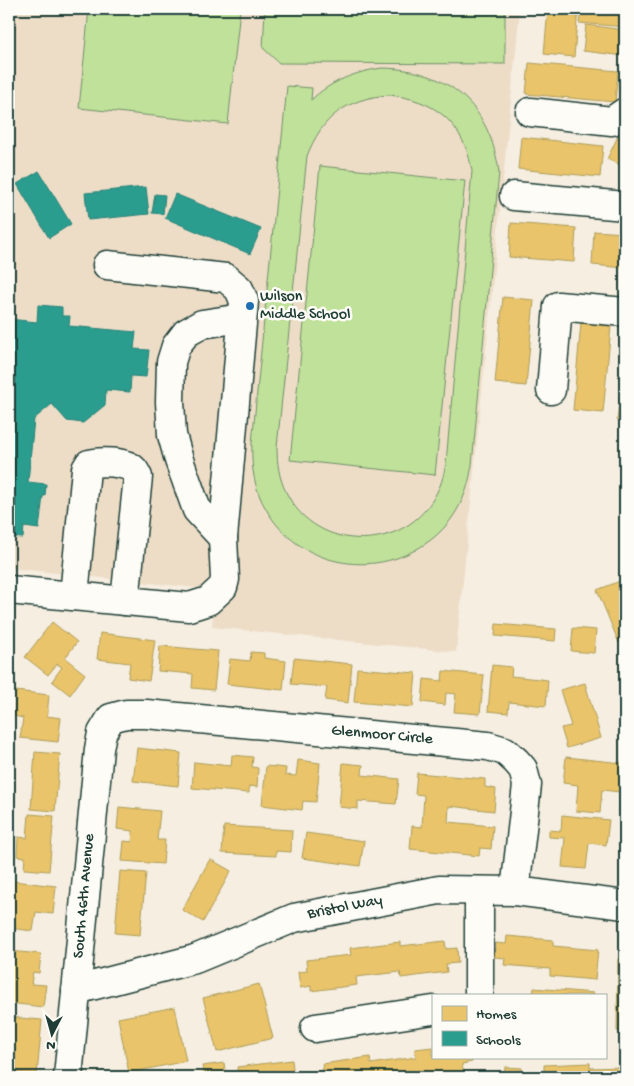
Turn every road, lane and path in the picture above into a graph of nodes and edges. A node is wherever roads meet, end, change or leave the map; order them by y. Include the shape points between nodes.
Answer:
1 (530, 112) dead end
2 (625, 112) edge
3 (514, 196) dead end
4 (625, 206) edge
5 (107, 266) dead end
6 (625, 312) edge
7 (242, 318) junction
8 (551, 390) dead end
9 (223, 538) junction
10 (9, 590) edge
11 (74, 596) junction
12 (125, 601) junction
13 (111, 718) joint
14 (478, 891) junction
15 (515, 891) junction
16 (625, 905) edge
17 (76, 990) junction
18 (479, 994) edge
19 (432, 1010) edge
20 (315, 1028) dead end
21 (68, 1077) edge

1 - 2 street via 612,121
3 - 4 street
5 - 7 street via 226,278 239,289 244,301
6 - 8 street via 558,306
7 - 9 street
7 - 9 street via 202,324 186,333 176,346 172,362 172,434 179,460 197,510
9 - 12 street via 225,579 223,587 208,601 189,607
10 - 11 street
11 - 12 street
11 - 12 street via 86,469 89,464 99,461 128,465 138,477
13 - 15 street, Glenmoor Circle via 146,714 488,746 506,751 523,769 527,785
13 - 17 street, South 46th Avenue via 102,733 99,749
14 - 15 street, Bristol Way
14 - 17 street, Bristol Way via 439,890 294,918 195,959
14 - 18 street
15 - 16 street, Bristol Way
17 - 21 street, South 46th Avenue
19 - 20 street

